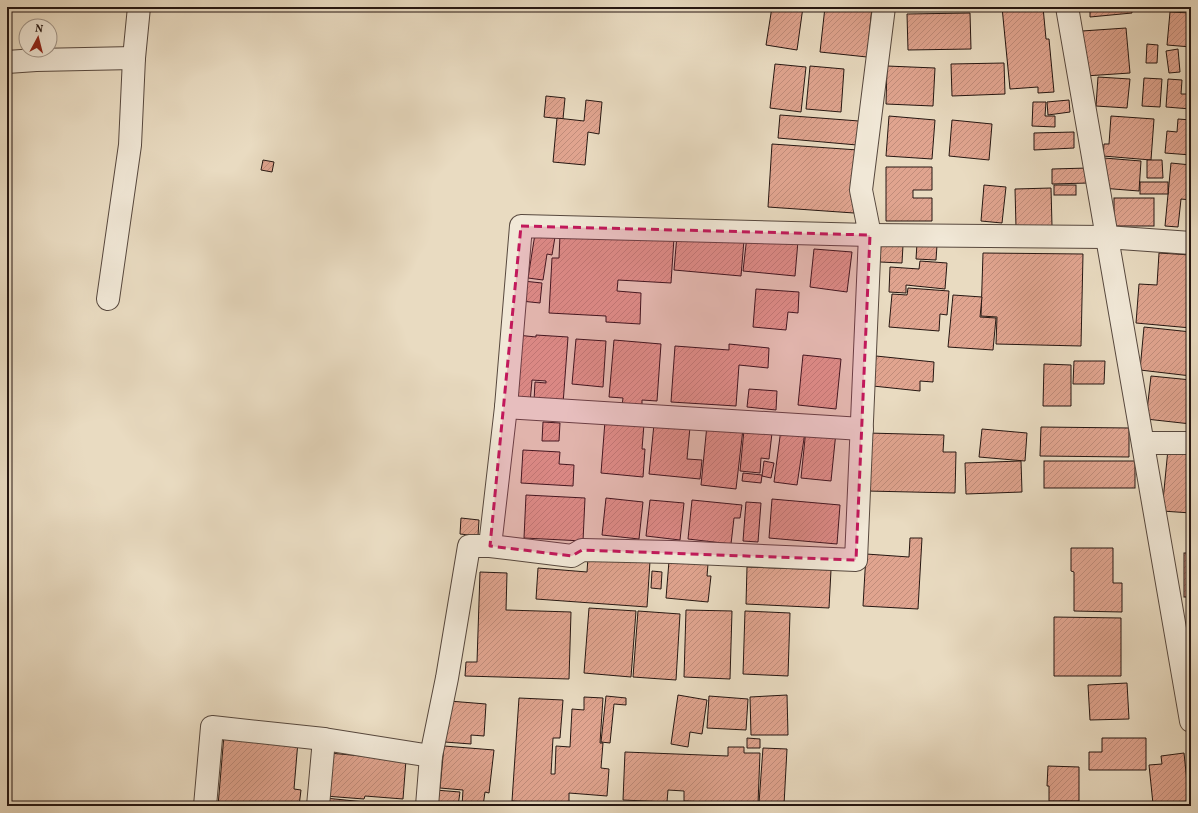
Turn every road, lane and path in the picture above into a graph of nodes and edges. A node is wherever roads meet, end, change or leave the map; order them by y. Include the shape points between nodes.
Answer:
1 (139, 7) edge
2 (884, 7) edge
3 (1067, 7) edge
4 (134, 58) junction
5 (7, 62) edge
6 (870, 235) junction
7 (1106, 237) junction
8 (1191, 242) edge
9 (108, 299) dead end
10 (506, 407) junction
11 (862, 429) junction
12 (1143, 443) junction
13 (1191, 443) edge
14 (490, 546) junction
15 (1191, 721) edge
16 (324, 738) junction
17 (431, 756) junction
18 (205, 806) edge
19 (318, 806) edge
20 (427, 806) edge

1 - 4 street
2 - 6 street via 861,190
3 - 7 street
4 - 5 street
4 - 9 street via 130,145
6 - 7 street
6 - 10 street via 520,226
6 - 11 street
7 - 8 street
7 - 12 street
10 - 11 street
10 - 14 street
11 - 14 street via 856,560 589,550 582,550 572,556
12 - 13 street
12 - 15 street
14 - 17 street via 469,546
16 - 17 street
16 - 18 street via 212,727
16 - 19 street
17 - 20 street

